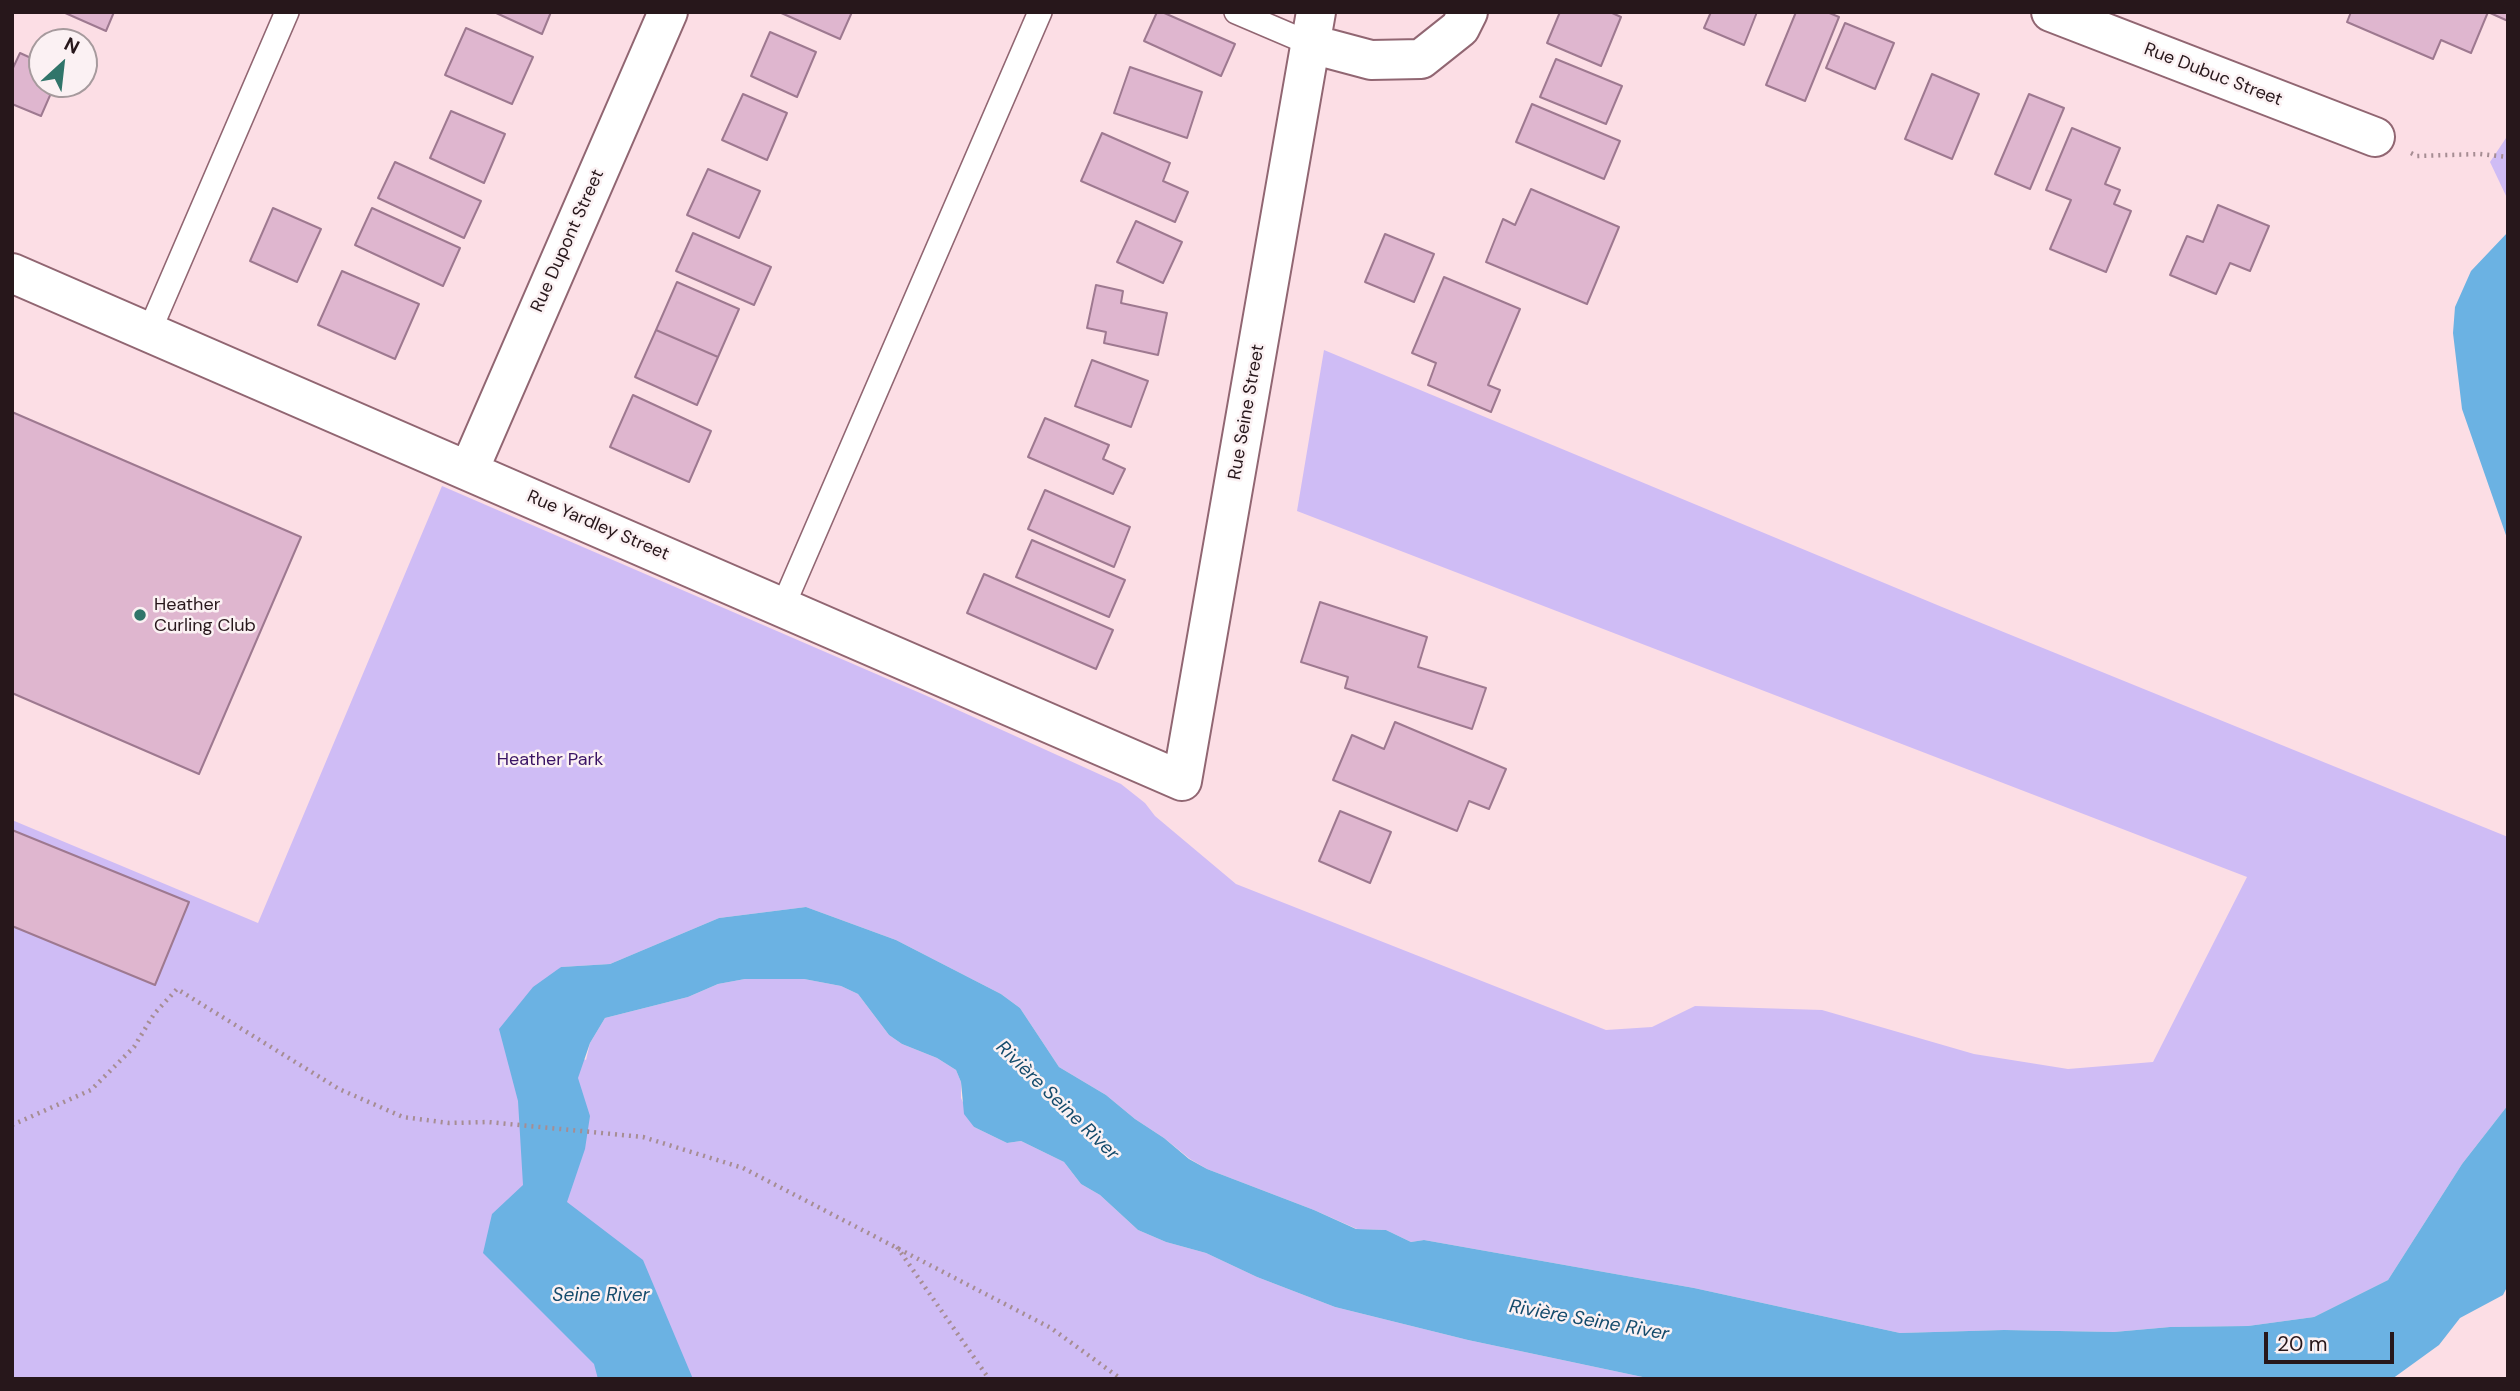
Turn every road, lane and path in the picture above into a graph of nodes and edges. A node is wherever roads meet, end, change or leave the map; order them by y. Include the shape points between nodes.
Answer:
1 (287, 12) edge
2 (668, 12) edge
3 (1040, 12) edge
4 (1236, 12) edge
5 (1468, 12) edge
6 (2051, 12) edge
7 (1314, 28) edge
8 (2375, 137) joint
9 (2508, 157) edge
10 (12, 273) edge
11 (149, 332) junction
12 (469, 471) junction
13 (783, 606) junction
14 (1182, 781) joint
15 (12, 1125) edge
16 (897, 1247) junction
17 (989, 1379) edge
18 (1121, 1379) edge

1 - 11 lane
2 - 12 street, Rue Dupont Street
3 - 13 lane
4 - 7 lane
5 - 7 street via 1460,28 1421,59 1371,60
6 - 8 street, Rue Dubuc Street
7 - 14 street, Rue Seine Street
8 - 9 path via 2417,156
10 - 11 street, Rue Yardley Street
11 - 12 street, Rue Yardley Street
12 - 13 street, Rue Yardley Street
13 - 14 street, Rue Yardley Street
15 - 16 path via 91,1090 134,1047 154,1014 177,989 339,1089 403,1117 643,1137 743,1168
16 - 17 path
16 - 18 path via 1051,1328

